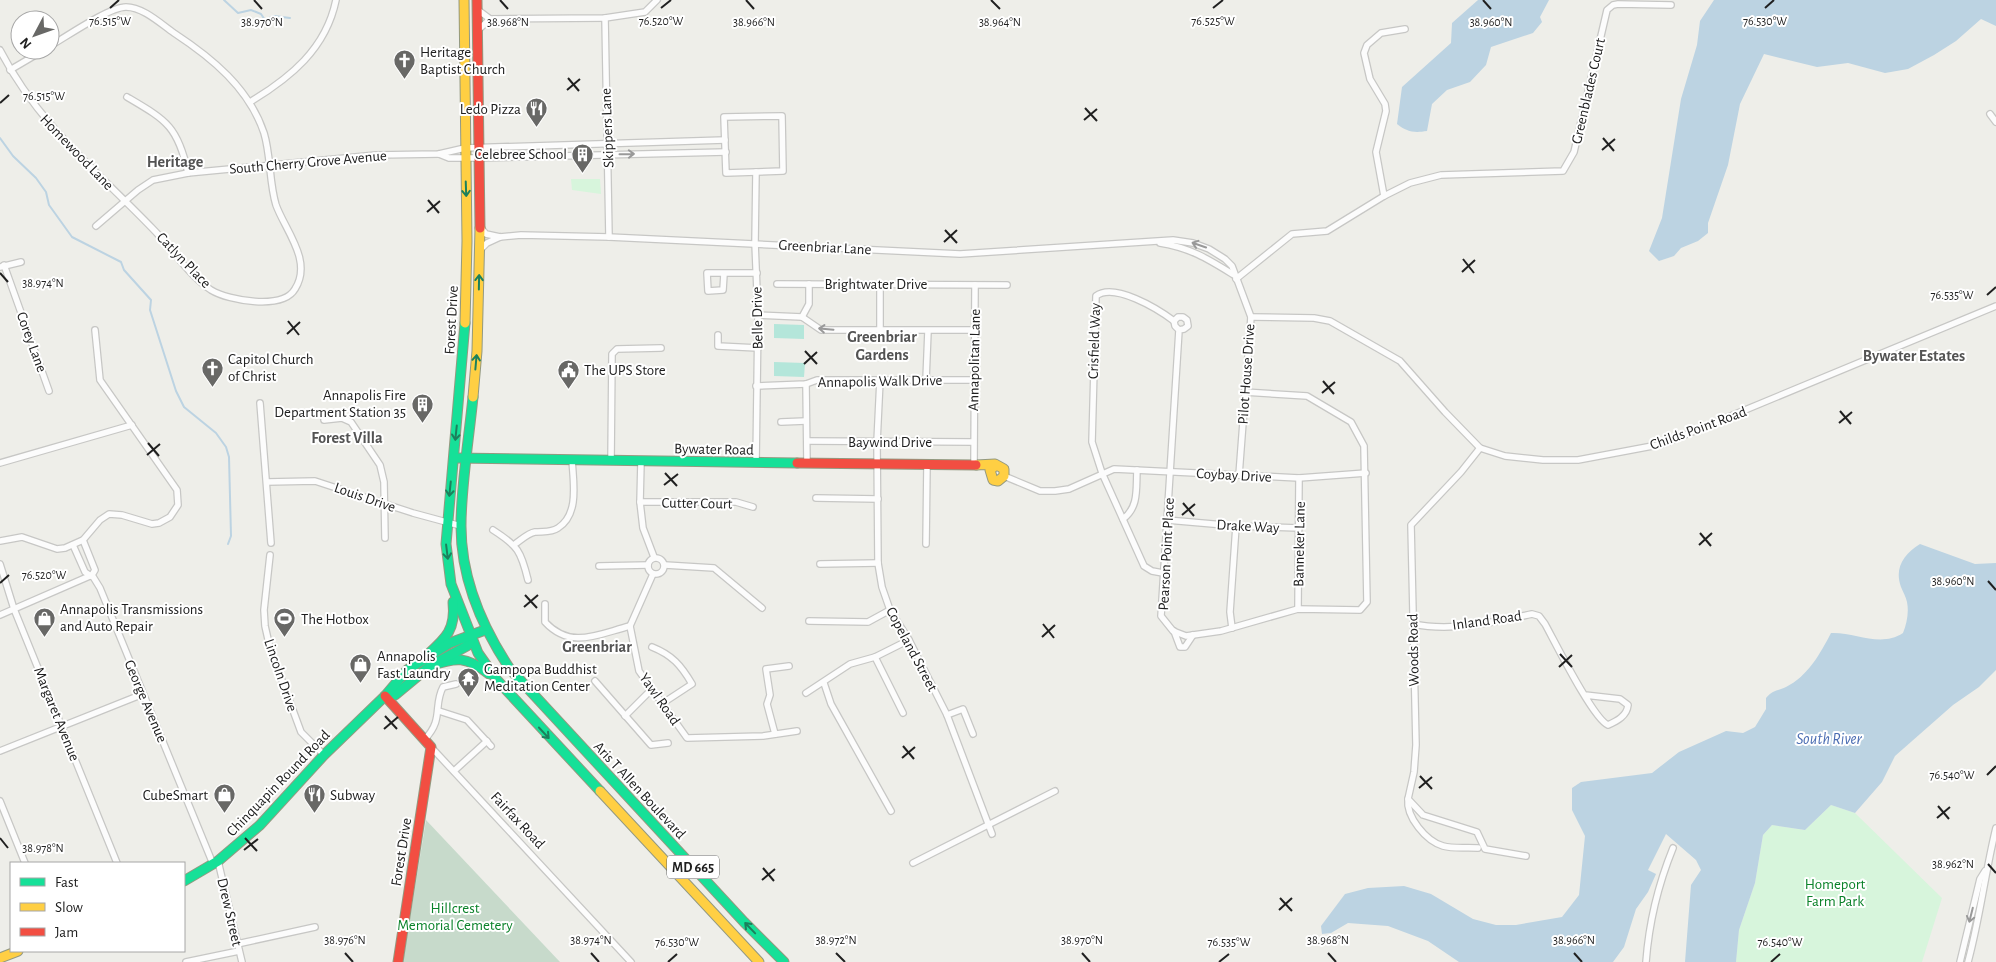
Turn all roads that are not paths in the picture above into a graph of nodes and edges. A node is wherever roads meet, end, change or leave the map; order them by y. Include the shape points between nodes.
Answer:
1 (336, 0) edge
2 (464, 0) edge
3 (656, 0) edge
4 (477, 4) edge
5 (1671, 5) dead end
6 (605, 18) junction
7 (490, 19) junction
8 (1405, 29) dead end
9 (477, 32) junction
10 (60, 40) edge
11 (0, 50) edge
12 (27, 60) edge
13 (10, 70) junction
14 (127, 97) dead end
15 (250, 102) junction
16 (1990, 114) dead end
17 (1996, 122) edge
18 (725, 140) junction
19 (609, 143) junction
20 (465, 148) junction
21 (479, 148) junction
22 (726, 152) junction
23 (439, 154) junction
24 (609, 154) junction
25 (465, 158) junction
26 (478, 158) junction
27 (268, 164) junction
28 (756, 172) junction
29 (188, 173) junction
30 (1384, 196) junction
31 (125, 202) junction
32 (96, 226) dead end
33 (480, 227) junction
34 (500, 237) junction
35 (609, 237) junction
36 (754, 243) junction
37 (480, 250) junction
38 (21, 262) dead end
39 (2, 266) edge
40 (757, 273) junction
41 (724, 274) dead end
42 (1235, 277) junction
43 (777, 284) dead end
44 (809, 284) junction
45 (880, 285) junction
46 (976, 285) junction
47 (1007, 285) dead end
48 (1996, 306) edge
49 (758, 315) junction
50 (802, 317) junction
51 (1250, 317) junction
52 (1174, 321) junction
53 (96, 330) dead end
54 (880, 330) junction
55 (974, 330) junction
56 (1179, 330) junction
57 (928, 331) junction
58 (718, 335) dead end
59 (661, 348) dead end
60 (758, 348) junction
61 (880, 380) junction
62 (926, 380) junction
63 (974, 380) junction
64 (806, 384) junction
65 (756, 386) junction
66 (49, 391) dead end
67 (1244, 392) junction
68 (260, 403) dead end
69 (459, 408) junction
70 (472, 410) junction
71 (324, 420) dead end
72 (806, 421) junction
73 (781, 422) dead end
74 (132, 425) junction
75 (806, 441) junction
76 (877, 442) junction
77 (974, 442) junction
78 (1480, 448) junction
79 (454, 458) junction
80 (467, 459) junction
81 (572, 459) junction
82 (611, 461) junction
83 (642, 462) junction
84 (756, 463) junction
85 (0, 464) edge
86 (807, 464) junction
87 (878, 465) junction
88 (927, 465) junction
89 (974, 466) junction
90 (993, 468) junction
91 (1137, 470) junction
92 (1102, 472) junction
93 (1170, 473) junction
94 (1366, 473) junction
95 (1239, 475) junction
96 (1004, 476) junction
97 (1299, 478) junction
98 (267, 482) junction
99 (816, 498) dead end
100 (878, 499) junction
101 (640, 502) junction
102 (386, 505) junction
103 (753, 507) dead end
104 (1123, 519) junction
105 (1167, 520) junction
106 (447, 521) junction
107 (461, 526) junction
108 (1236, 526) junction
109 (1299, 528) junction
110 (493, 530) dead end
111 (385, 538) dead end
112 (83, 540) junction
113 (0, 541) edge
114 (271, 543) dead end
115 (515, 544) junction
116 (926, 544) dead end
117 (73, 545) junction
118 (270, 555) dead end
119 (654, 557) junction
120 (878, 563) junction
121 (0, 564) edge
122 (820, 564) dead end
123 (648, 565) junction
124 (664, 565) junction
125 (599, 566) dead end
126 (1163, 573) junction
127 (654, 574) junction
128 (92, 576) junction
129 (528, 580) dead end
130 (451, 584) junction
131 (545, 604) dead end
132 (762, 608) dead end
133 (14, 609) junction
134 (1298, 609) junction
135 (890, 610) junction
136 (0, 615) edge
137 (809, 621) dead end
138 (1413, 624) junction
139 (630, 626) junction
140 (1232, 628) junction
141 (485, 630) junction
142 (1174, 631) junction
143 (1193, 635) junction
144 (472, 637) junction
145 (909, 640) junction
146 (652, 647) dead end
147 (425, 657) junction
148 (875, 657) junction
149 (430, 666) junction
150 (789, 666) dead end
151 (497, 680) junction
152 (595, 681) dead end
153 (824, 683) junction
154 (456, 684) dead end
155 (651, 690) junction
156 (806, 693) dead end
157 (143, 694) junction
158 (1585, 695) junction
159 (385, 696) junction
160 (663, 703) junction
161 (439, 711) junction
162 (903, 713) dead end
163 (947, 715) junction
164 (625, 716) junction
165 (61, 727) junction
166 (797, 732) dead end
167 (774, 734) junction
168 (973, 734) dead end
169 (425, 739) junction
170 (668, 742) dead end
171 (431, 747) junction
172 (0, 751) edge
173 (324, 755) junction
174 (454, 771) junction
175 (1055, 791) dead end
176 (1408, 799) junction
177 (0, 801) edge
178 (890, 811) dead end
179 (988, 825) junction
180 (1996, 828) edge
181 (992, 834) dead end
182 (1478, 848) dead end
183 (1673, 848) dead end
184 (1526, 856) dead end
185 (25, 862) edge
186 (117, 862) edge
187 (216, 862) junction
188 (913, 862) dead end
189 (1986, 869) junction
190 (185, 880) edge
191 (315, 927) dead end
192 (238, 948) junction
193 (15, 952) edge
194 (0, 958) edge
195 (186, 962) edge
196 (242, 962) edge
197 (398, 962) edge
198 (631, 962) edge
199 (759, 962) edge
200 (784, 962) edge
201 (1646, 962) edge
202 (1960, 962) edge
203 (1968, 962) edge

1 - 15 street via 318,46 286,78
2 - 20 main road, Forest Drive
3 - 6 street via 645,12
4 - 7 street
4 - 9 main road, Forest Drive
5 - 30 street, Greenblades Court via 1618,4 1607,10 1574,152 1563,172 1441,175 1410,183
6 - 7 street
6 - 19 street, Skippers Lane
7 - 9 street
8 - 30 street via 1381,33 1367,45 1364,54 1370,79 1386,111 1376,152
9 - 21 main road, Forest Drive
10 - 15 street, Catlyn Place via 111,11 134,8 203,53 226,72
11 - 13 street, Homewood Lane
12 - 13 street
13 - 31 street, Homewood Lane via 49,124
14 - 29 street via 171,127 182,147
15 - 27 street, Catlyn Place via 264,134
16 - 17 street
18 - 19 street, South Cherry Grove Avenue
18 - 22 street
18 - 28 street via 724,117 782,116 783,171
19 - 21 street, South Cherry Grove Avenue
19 - 24 street, Skippers Lane
20 - 21 street, South Cherry Grove Avenue
20 - 23 street, South Cherry Grove Avenue
20 - 25 main road, Forest Drive
21 - 26 main road, Forest Drive
24 -> 22 street, South Cherry Grove Avenue
22 - 28 street via 726,173
23 - 25 street, South Cherry Grove Avenue
23 - 27 street, South Cherry Grove Avenue via 376,155
24 - 26 street, South Cherry Grove Avenue
24 - 35 street, Skippers Lane
25 - 26 street, South Cherry Grove Avenue
25 -> 69 main road, Forest Drive via 466,314
26 - 33 main road, Forest Drive
27 - 29 street, South Cherry Grove Avenue
27 - 31 street, Catlyn Place via 277,207 294,241 299,260 300,279 295,290 278,302 233,299 214,291 194,276
28 - 36 street, Belle Drive
29 - 31 street, South Cherry Grove Avenue via 153,180
30 - 42 street via 1327,231 1292,234
31 - 32 street, South Cherry Grove Avenue
33 - 34 street via 486,234
33 - 37 main road, Forest Drive
34 - 35 street, Greenbriar Lane
34 - 37 street, Greenbriar Lane
35 - 36 street, Greenbriar Lane
36 - 40 street, Belle Drive
36 - 42 street, Greenbriar Lane via 960,254 1151,241 1191,250
70 -> 37 main road, Forest Drive
38 - 39 street
39 - 66 street, Corey Lane
40 - 41 street
40 - 49 street, Belle Drive
42 - 51 street, Pilot House Drive
43 - 44 street, Brightwater Drive
44 - 45 street, Brightwater Drive
44 - 50 street via 809,304
45 - 46 street, Brightwater Drive
45 - 54 street
46 - 47 street
46 - 55 street, Annapolitan Lane
48 - 78 street, Childs Point Road via 1663,444 1578,460 1505,456
49 - 50 street
49 - 60 street, Belle Drive
54 -> 50 street via 820,330
51 - 67 street, Pilot House Drive
51 - 78 street, Childs Point Road via 1330,321 1392,356
52 - 56 street, Crisfield Way
52 - 56 street, Crisfield Way via 1178,317 1187,320 1188,326
52 - 92 street, Crisfield Way via 1157,308 1112,291 1096,296 1092,442
53 - 74 street via 100,380
54 - 57 street
55 - 57 street
55 - 63 street, Annapolitan Lane
56 - 93 street, Crisfield Way
57 - 62 street
58 - 60 street via 718,346
59 - 82 street via 617,348 612,354
60 - 65 street, Belle Drive
61 - 62 street, Annapolis Walk Drive
61 - 64 street, Annapolis Walk Drive via 817,380
61 - 76 street, Copeland Street
62 - 63 street, Annapolis Walk Drive
63 - 77 street, Annapolitan Lane
64 - 65 street, Annapolis Walk Drive
64 - 72 street
65 - 84 street, Belle Drive
67 - 94 street, Pearson Point Place via 1306,396 1351,422 1364,446
67 - 95 street, Pilot House Drive
68 - 98 street
69 - 70 main road
69 -> 79 main road, Forest Drive
70 - 80 main road, Forest Drive
71 - 102 street via 342,418 355,426 383,473
72 - 73 street
72 - 75 street
74 - 85 street
74 - 112 street via 177,490 178,505 170,517 152,524 109,514
75 - 76 street, Baywind Drive
75 - 86 street
76 - 77 street, Baywind Drive
76 - 87 street, Copeland Street
77 - 89 street, Annapolitan Lane
78 - 138 street, Woods Road via 1411,525
79 - 80 main road, Bywater Road
79 -> 106 main road, Forest Drive / MD 665
80 - 81 main road, Bywater Road
80 - 107 main road, Forest Drive / MD 665
81 - 82 main road, Bywater Road
81 - 115 street via 574,492 568,519 558,529 533,532
82 - 83 main road, Bywater Road
83 - 84 main road, Bywater Road
83 - 101 street
84 - 86 main road, Bywater Road
86 - 87 main road, Bywater Road
87 - 88 main road, Bywater Road
87 - 100 street, Copeland Street
88 - 89 main road, Bywater Road
88 - 116 street
89 - 90 main road, Bywater Road via 986,463
90 - 96 main road via 1002,467
90 - 96 main road via 990,476 996,481
91 - 92 street, Coybay Drive
91 - 93 street, Coybay Drive
91 - 104 street via 1135,505
92 - 96 street via 1055,491 1040,491
92 - 104 street
93 - 95 street, Coybay Drive
93 - 105 street, Pearson Point Place
94 - 97 street, Coybay Drive
94 - 134 street, Pearson Point Place via 1367,602 1360,610
95 - 97 street, Coybay Drive
97 - 109 street, Banneker Lane
98 - 102 street, Louis Drive via 316,481
98 - 114 street
99 - 100 street
100 - 120 street, Copeland Street
101 - 103 street, Cutter Court via 736,502
101 - 119 street via 643,528
102 - 106 street, Louis Drive
102 - 111 street
104 - 126 street via 1144,566 1152,572
105 - 108 street, Drake Way
105 - 126 street, Pearson Point Place
106 - 107 street, Louis Drive
106 -> 130 main road, Forest Drive / MD 665
107 - 141 main road, Forest Drive / MD 665 via 469,584
108 - 109 street, Drake Way
108 - 140 street via 1230,612
109 - 134 street, Banneker Lane
110 - 115 street
112 - 117 street
112 - 128 street, George Avenue via 95,570
113 - 117 street via 22,537 57,548
115 - 129 street
117 - 128 street via 85,572
118 - 173 street, Lincoln Drive via 264,610 270,648 301,732
119 - 123 street
119 - 124 street via 660,558
120 - 122 street
120 - 135 street, Copeland Street
121 - 133 street, Margaret Avenue
123 - 125 street
123 - 127 street
124 - 127 street via 662,572
124 - 132 street via 714,568
126 - 142 street, Pearson Point Place via 1161,616
127 - 139 street
128 - 133 street
128 - 157 street, George Avenue
130 - 144 main road, Forest Drive / MD 665
130 - 147 main road via 455,615 453,628
131 - 139 street via 545,622 563,636 578,639
133 - 136 street
133 - 165 street, Margaret Avenue
134 - 140 street, Pearson Point Place
135 - 137 street via 868,622
135 - 145 street, Copeland Street
138 - 158 street, Inland Road via 1430,628 1466,626 1532,614 1539,616
138 - 176 street, Woods Road via 1416,745
139 - 155 street, Yawl Road via 639,671
140 - 143 street, Pearson Point Place
141 - 144 main road, Chinquapin Round Road
200 -> 141 main road, Aris T Allen Boulevard / MD 665 via 524,686
142 - 143 street, Pearson Point Place
142 - 143 street via 1180,647 1185,647
144 - 147 main road, Chinquapin Round Road via 461,638
144 - 149 main road, Chinquapin Round Road via 467,646
144 - 151 main road, Aris T Allen Boulevard / MD 665 via 478,653
145 - 148 street
145 - 163 street, Copeland Street
146 - 160 street via 680,664 692,684
147 - 159 main road, Chinquapin Round Road via 389,686
148 - 153 street via 850,664
148 - 162 street
149 - 151 main road via 461,658 478,665
149 - 159 main road, Chinquapin Round Road via 395,694
150 - 167 street via 766,669 770,695 767,704
151 -> 199 main road, Aris T Allen Boulevard / MD 665
152 - 164 street
153 - 156 street
153 - 178 street via 831,704
154 - 161 street via 443,687
155 - 160 street, Yawl Road
155 - 164 street
157 - 165 street
157 - 187 street, George Avenue
158 - 158 street, Inland Road via 1600,720 1608,725 1622,717 1628,705 1620,699
159 - 169 main road, Fairfax Road
159 - 173 main road, Chinquapin Round Road
160 - 167 street, Yawl Road via 687,738
161 - 169 street via 432,731
161 - 174 street via 467,720 489,744
163 - 168 street via 963,709
163 - 179 street, Copeland Street
164 - 170 street via 651,745
165 - 172 street
165 - 186 street, Margaret Avenue
166 - 167 street
169 - 171 main road, Fairfax Road
171 - 174 street, Fairfax Road
171 - 197 main road, Forest Drive
173 - 187 main road, Chinquapin Round Road via 260,825
174 - 198 street, Fairfax Road
175 - 179 street
176 - 182 street via 1409,814 1435,842
176 - 184 street via 1423,815 1478,832 1485,849
177 - 185 street
179 - 181 street, Copeland Street
179 - 188 street
180 - 189 street
183 - 201 street via 1649,928
187 - 190 main road, Chinquapin Round Road
187 - 192 street, Drew Street
189 -> 202 street via 1980,879
189 - 203 street via 1982,904
191 - 192 street
192 - 195 street
192 - 196 street, Drew Street
193 - 194 main road

